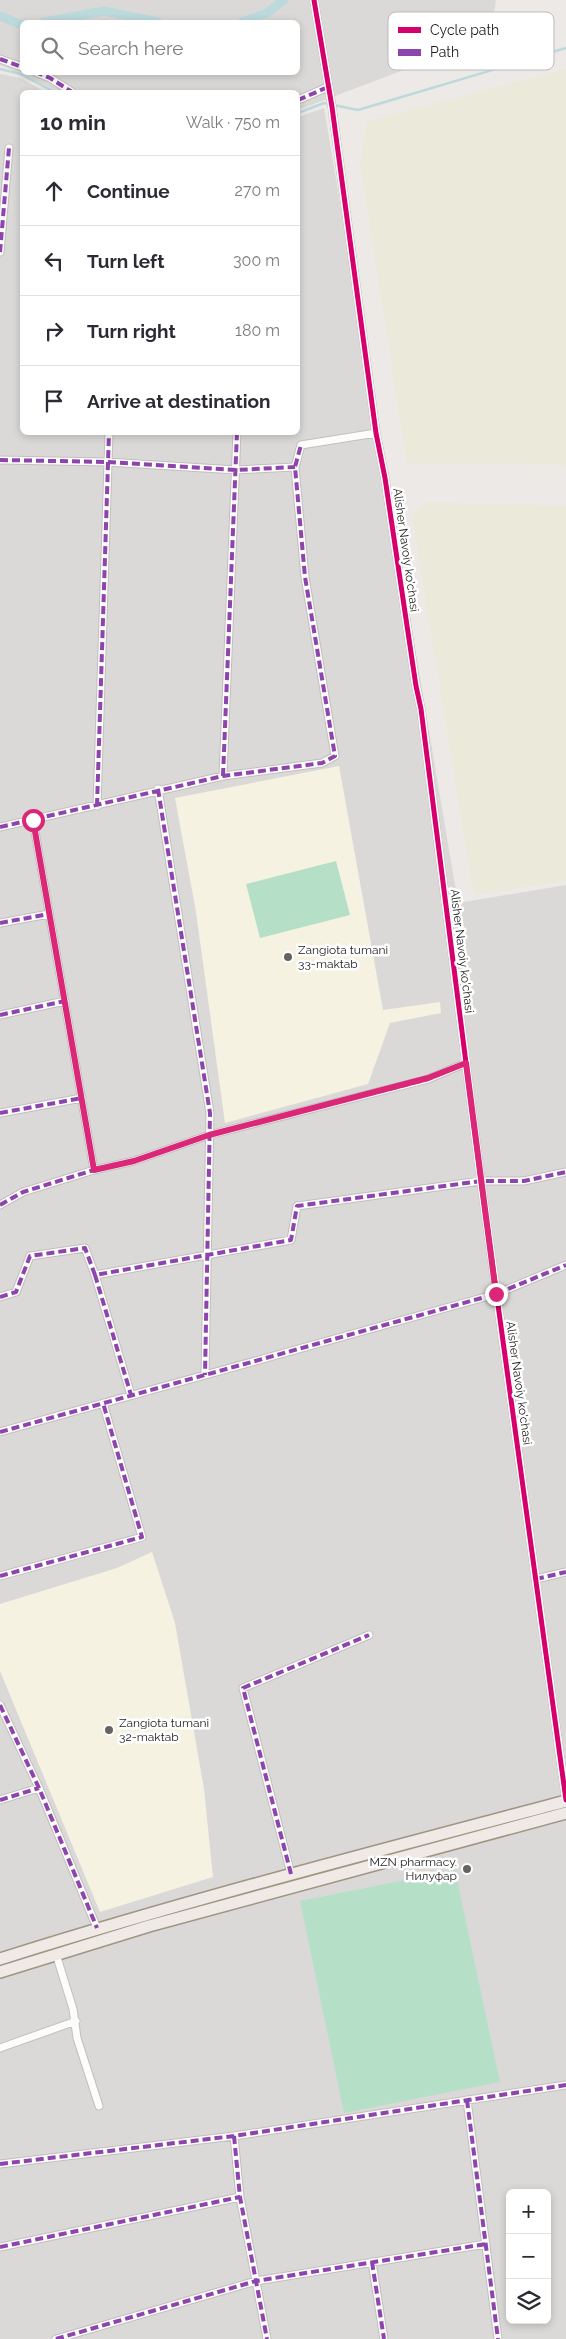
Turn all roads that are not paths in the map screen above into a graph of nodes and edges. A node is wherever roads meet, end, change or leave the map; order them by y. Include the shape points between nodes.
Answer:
1 (314, 0) edge
2 (0, 59) edge
3 (20, 66) edge
4 (43, 75) edge
5 (328, 87) junction
6 (69, 90) edge
7 (300, 99) edge
8 (9, 148) dead end
9 (0, 252) edge
10 (376, 433) junction
11 (109, 435) edge
12 (237, 435) edge
13 (0, 460) edge
14 (107, 462) junction
15 (295, 467) junction
16 (236, 470) junction
17 (223, 776) junction
18 (158, 789) junction
19 (97, 806) junction
20 (33, 820) junction
21 (0, 827) edge
22 (49, 914) junction
23 (0, 923) edge
24 (65, 1001) junction
25 (0, 1015) edge
26 (466, 1063) junction
27 (82, 1098) junction
28 (0, 1113) edge
29 (209, 1135) junction
30 (94, 1170) junction
31 (566, 1172) edge
32 (481, 1181) junction
33 (0, 1206) edge
34 (206, 1256) junction
35 (566, 1265) edge
36 (95, 1275) junction
37 (496, 1294) junction
38 (0, 1297) edge
39 (205, 1375) junction
40 (131, 1395) junction
41 (103, 1403) junction
42 (0, 1432) edge
43 (566, 1572) edge
44 (0, 1576) edge
45 (536, 1579) junction
46 (369, 1635) dead end
47 (0, 1705) edge
48 (39, 1788) junction
49 (0, 1800) edge
50 (566, 1800) edge
51 (566, 1812) edge
52 (291, 1874) junction
53 (98, 1928) junction
54 (56, 1954) junction
55 (0, 1959) edge
56 (0, 1972) edge
57 (76, 2021) junction
58 (0, 2048) edge
59 (566, 2086) edge
60 (467, 2100) junction
61 (99, 2106) dead end
62 (234, 2136) junction
63 (0, 2164) edge
64 (240, 2197) junction
65 (486, 2244) junction
66 (0, 2247) edge
67 (372, 2262) junction
68 (256, 2281) junction
69 (56, 2339) edge
70 (268, 2339) edge
71 (384, 2339) edge
72 (498, 2339) edge

1 - 5 street, Alisher Navoiy ko'chasi
2 - 3 street
4 - 6 street
5 - 7 street
5 - 10 street, Alisher Navoiy ko'chasi
8 - 9 street
10 - 15 street via 300,446
10 - 26 street, Alisher Navoiy ko'chasi via 421,708
11 - 14 street
12 - 16 street
13 - 14 street
14 - 16 street
14 - 19 street
15 - 16 street
15 - 17 street via 305,577 335,756 322,763
16 - 17 street
17 - 18 street
18 - 19 street
18 - 29 street via 210,1113
19 - 20 street
20 - 21 street
20 - 22 street
22 - 23 street
22 - 24 street
24 - 25 street
24 - 27 street
26 - 29 street via 428,1078
26 - 32 street, Alisher Navoiy ko'chasi
27 - 28 street
27 - 30 street
29 - 30 street via 134,1161
29 - 34 street
30 - 33 street via 23,1192
31 - 32 street via 524,1181
32 - 34 street via 297,1206 291,1240
32 - 37 street, Alisher Navoiy ko'chasi
34 - 36 street
34 - 39 street
35 - 37 street
36 - 38 street via 85,1248 30,1256 16,1292
36 - 40 street
37 - 39 street
37 - 45 street, Alisher Navoiy ko'chasi
39 - 40 street
40 - 41 street
41 - 42 street
41 - 44 street via 142,1537
43 - 45 street
45 - 50 street, Alisher Navoiy ko'chasi
46 - 52 street via 243,1688
47 - 48 street
48 - 49 street
48 - 53 street
50 - 52 main road
51 - 54 main road
52 - 53 main road
53 - 55 main road
54 - 56 main road
54 - 57 street
57 - 58 street
57 - 61 street via 77,2038
59 - 60 street
60 - 62 street
60 - 65 street
62 - 63 street
62 - 64 street
64 - 66 street
64 - 68 street
65 - 67 street
65 - 72 street
67 - 68 street
67 - 71 street
68 - 69 street
68 - 70 street

